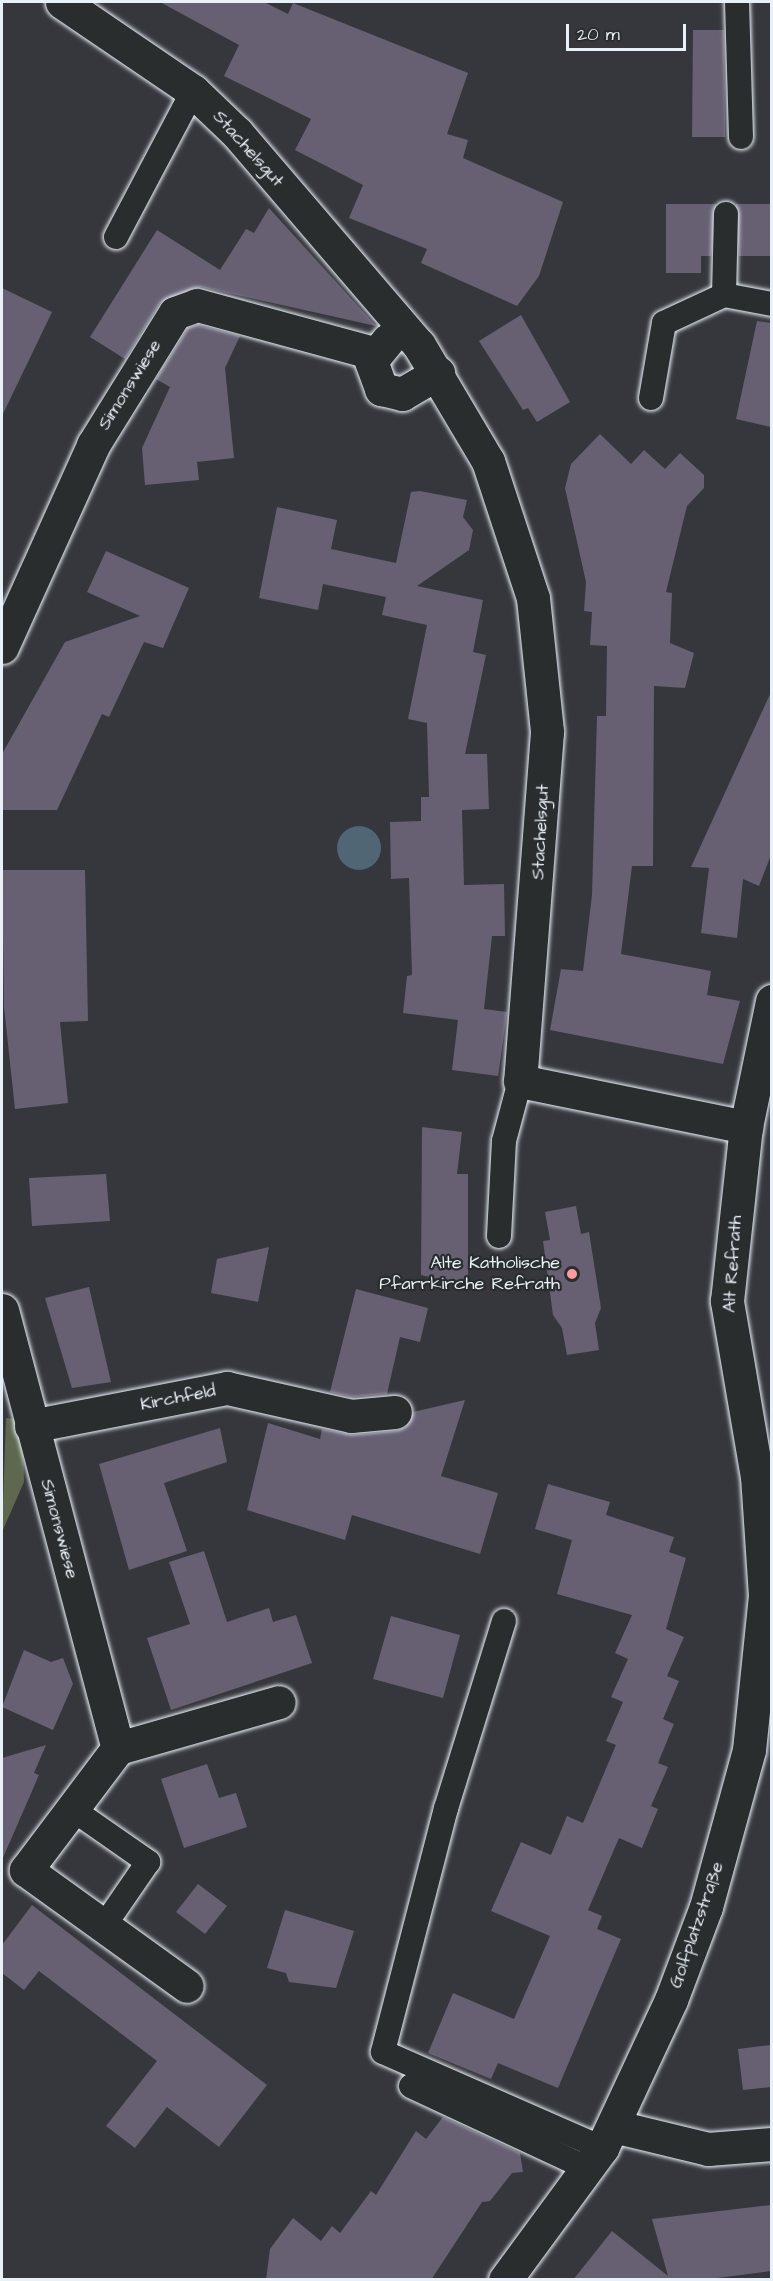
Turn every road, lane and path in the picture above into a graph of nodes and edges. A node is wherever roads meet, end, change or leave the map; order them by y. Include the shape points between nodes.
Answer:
1 (62, 2) edge
2 (736, 2) edge
3 (193, 91) junction
4 (741, 137) dead end
5 (726, 213) dead end
6 (116, 237) dead end
7 (724, 295) junction
8 (771, 304) edge
9 (405, 329) junction
10 (374, 353) junction
11 (438, 373) junction
12 (651, 398) dead end
13 (2, 647) edge
14 (771, 1001) edge
15 (520, 1081) junction
16 (746, 1127) junction
17 (499, 1236) dead end
18 (2, 1310) edge
19 (394, 1412) dead end
20 (31, 1426) junction
21 (767, 1527) edge
22 (504, 1621) dead end
23 (279, 1702) dead end
24 (118, 1748) junction
25 (72, 1809) junction
26 (104, 1926) junction
27 (187, 1986) dead end
28 (411, 2086) dead end
29 (771, 2144) edge
30 (601, 2148) junction
31 (505, 2280) edge

1 - 3 street, Stachelsgut
2 - 4 lane
3 - 6 lane
3 - 9 street, Stachelsgut via 237,133
5 - 7 lane
7 - 8 lane
7 - 12 lane via 664,323
9 - 10 street
9 - 11 street, Stachelsgut
10 - 11 street via 374,381 391,394 412,391
10 - 13 street, Simonswiese via 197,305 175,312 93,445
11 - 15 street, Stachelsgut via 488,461 533,598 546,732
14 - 16 street, Alt Refrath
15 - 16 street
15 - 17 lane via 504,1141
16 - 21 street, Alt Refrath via 727,1301
18 - 20 street, Simonswiese
19 - 20 street, Kirchfeld via 351,1416 227,1388
20 - 24 street, Simonswiese
21 - 30 street, Golfplatzstraße via 765,1596 749,1750 706,1907 671,2000
22 - 30 lane via 446,1808 383,2052
23 - 24 street
24 - 25 street
25 - 26 lane via 148,1862
25 - 26 street via 26,1870
26 - 27 street
28 - 30 lane
29 - 30 street via 708,2149
30 - 31 street, Golfplatzstraße

